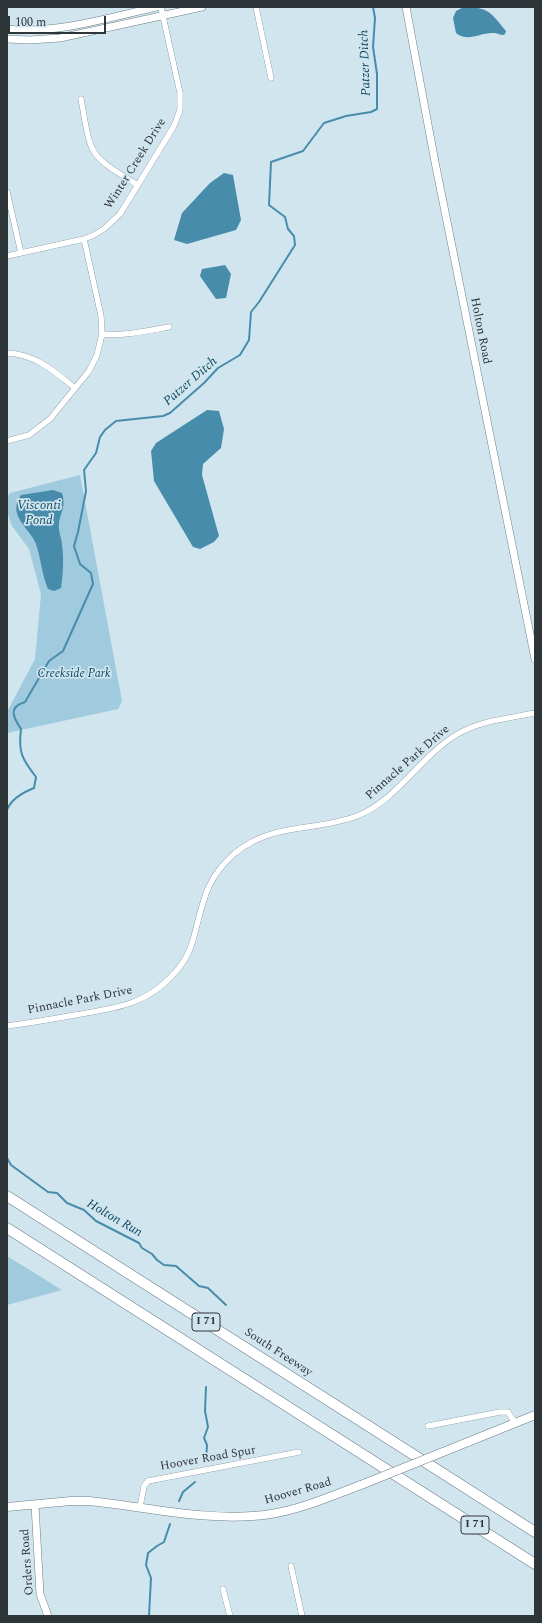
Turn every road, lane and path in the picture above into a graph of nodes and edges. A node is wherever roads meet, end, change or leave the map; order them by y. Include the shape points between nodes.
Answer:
1 (156, 7) edge
2 (161, 7) edge
3 (202, 7) edge
4 (256, 7) edge
5 (406, 7) edge
6 (163, 16) junction
7 (7, 29) edge
8 (7, 39) edge
9 (271, 78) dead end
10 (81, 99) dead end
11 (138, 185) junction
12 (7, 192) edge
13 (84, 239) junction
14 (20, 253) junction
15 (7, 256) edge
16 (169, 327) dead end
17 (102, 334) junction
18 (7, 353) edge
19 (75, 388) junction
20 (7, 441) edge
21 (535, 659) edge
22 (535, 713) edge
23 (7, 1026) edge
24 (7, 1196) edge
25 (7, 1228) edge
26 (535, 1415) edge
27 (515, 1423) junction
28 (428, 1426) dead end
29 (299, 1452) dead end
30 (35, 1505) junction
31 (7, 1507) edge
32 (140, 1507) junction
33 (535, 1532) edge
34 (535, 1564) edge
35 (291, 1566) dead end
36 (223, 1589) dead end
37 (48, 1616) edge
38 (230, 1616) edge
39 (302, 1616) edge

1 - 7 street via 68,26
2 - 6 street, Winter Creek Drive
3 - 6 street
4 - 9 street
5 - 21 street, Holton Road
6 - 8 street via 60,38
6 - 11 street, Winter Creek Drive via 180,93 180,110 174,126
10 - 11 street via 92,148 110,167
11 - 13 street, Winter Creek Drive via 120,214 104,230
12 - 14 street
13 - 14 street, Winter Creek Drive
13 - 17 street via 101,316
14 - 15 street, Winter Creek Drive
16 - 17 street via 132,334
17 - 19 street via 97,355 89,371
18 - 19 street via 32,357
19 - 20 street via 42,426 29,435
22 - 23 street, Pinnacle Park Drive via 479,725 456,735 382,801 364,813 268,834 236,852 218,870 210,883 204,896 192,943 180,968 154,992 142,999 111,1008
24 - 33 highway, South Freeway / I 71
25 - 34 highway, I 71
26 - 27 main road, Hoover Road
27 - 28 street via 508,1412 500,1412
27 - 32 main road, Hoover Road, bridge via 361,1485 280,1512 251,1516 204,1516
29 - 32 street, Hoover Road Spur via 148,1481 144,1486
30 - 31 main road, Hoover Road
30 - 32 main road, Hoover Road via 80,1500
30 - 37 street, Orders Road via 40,1594
35 - 39 street
36 - 38 street

